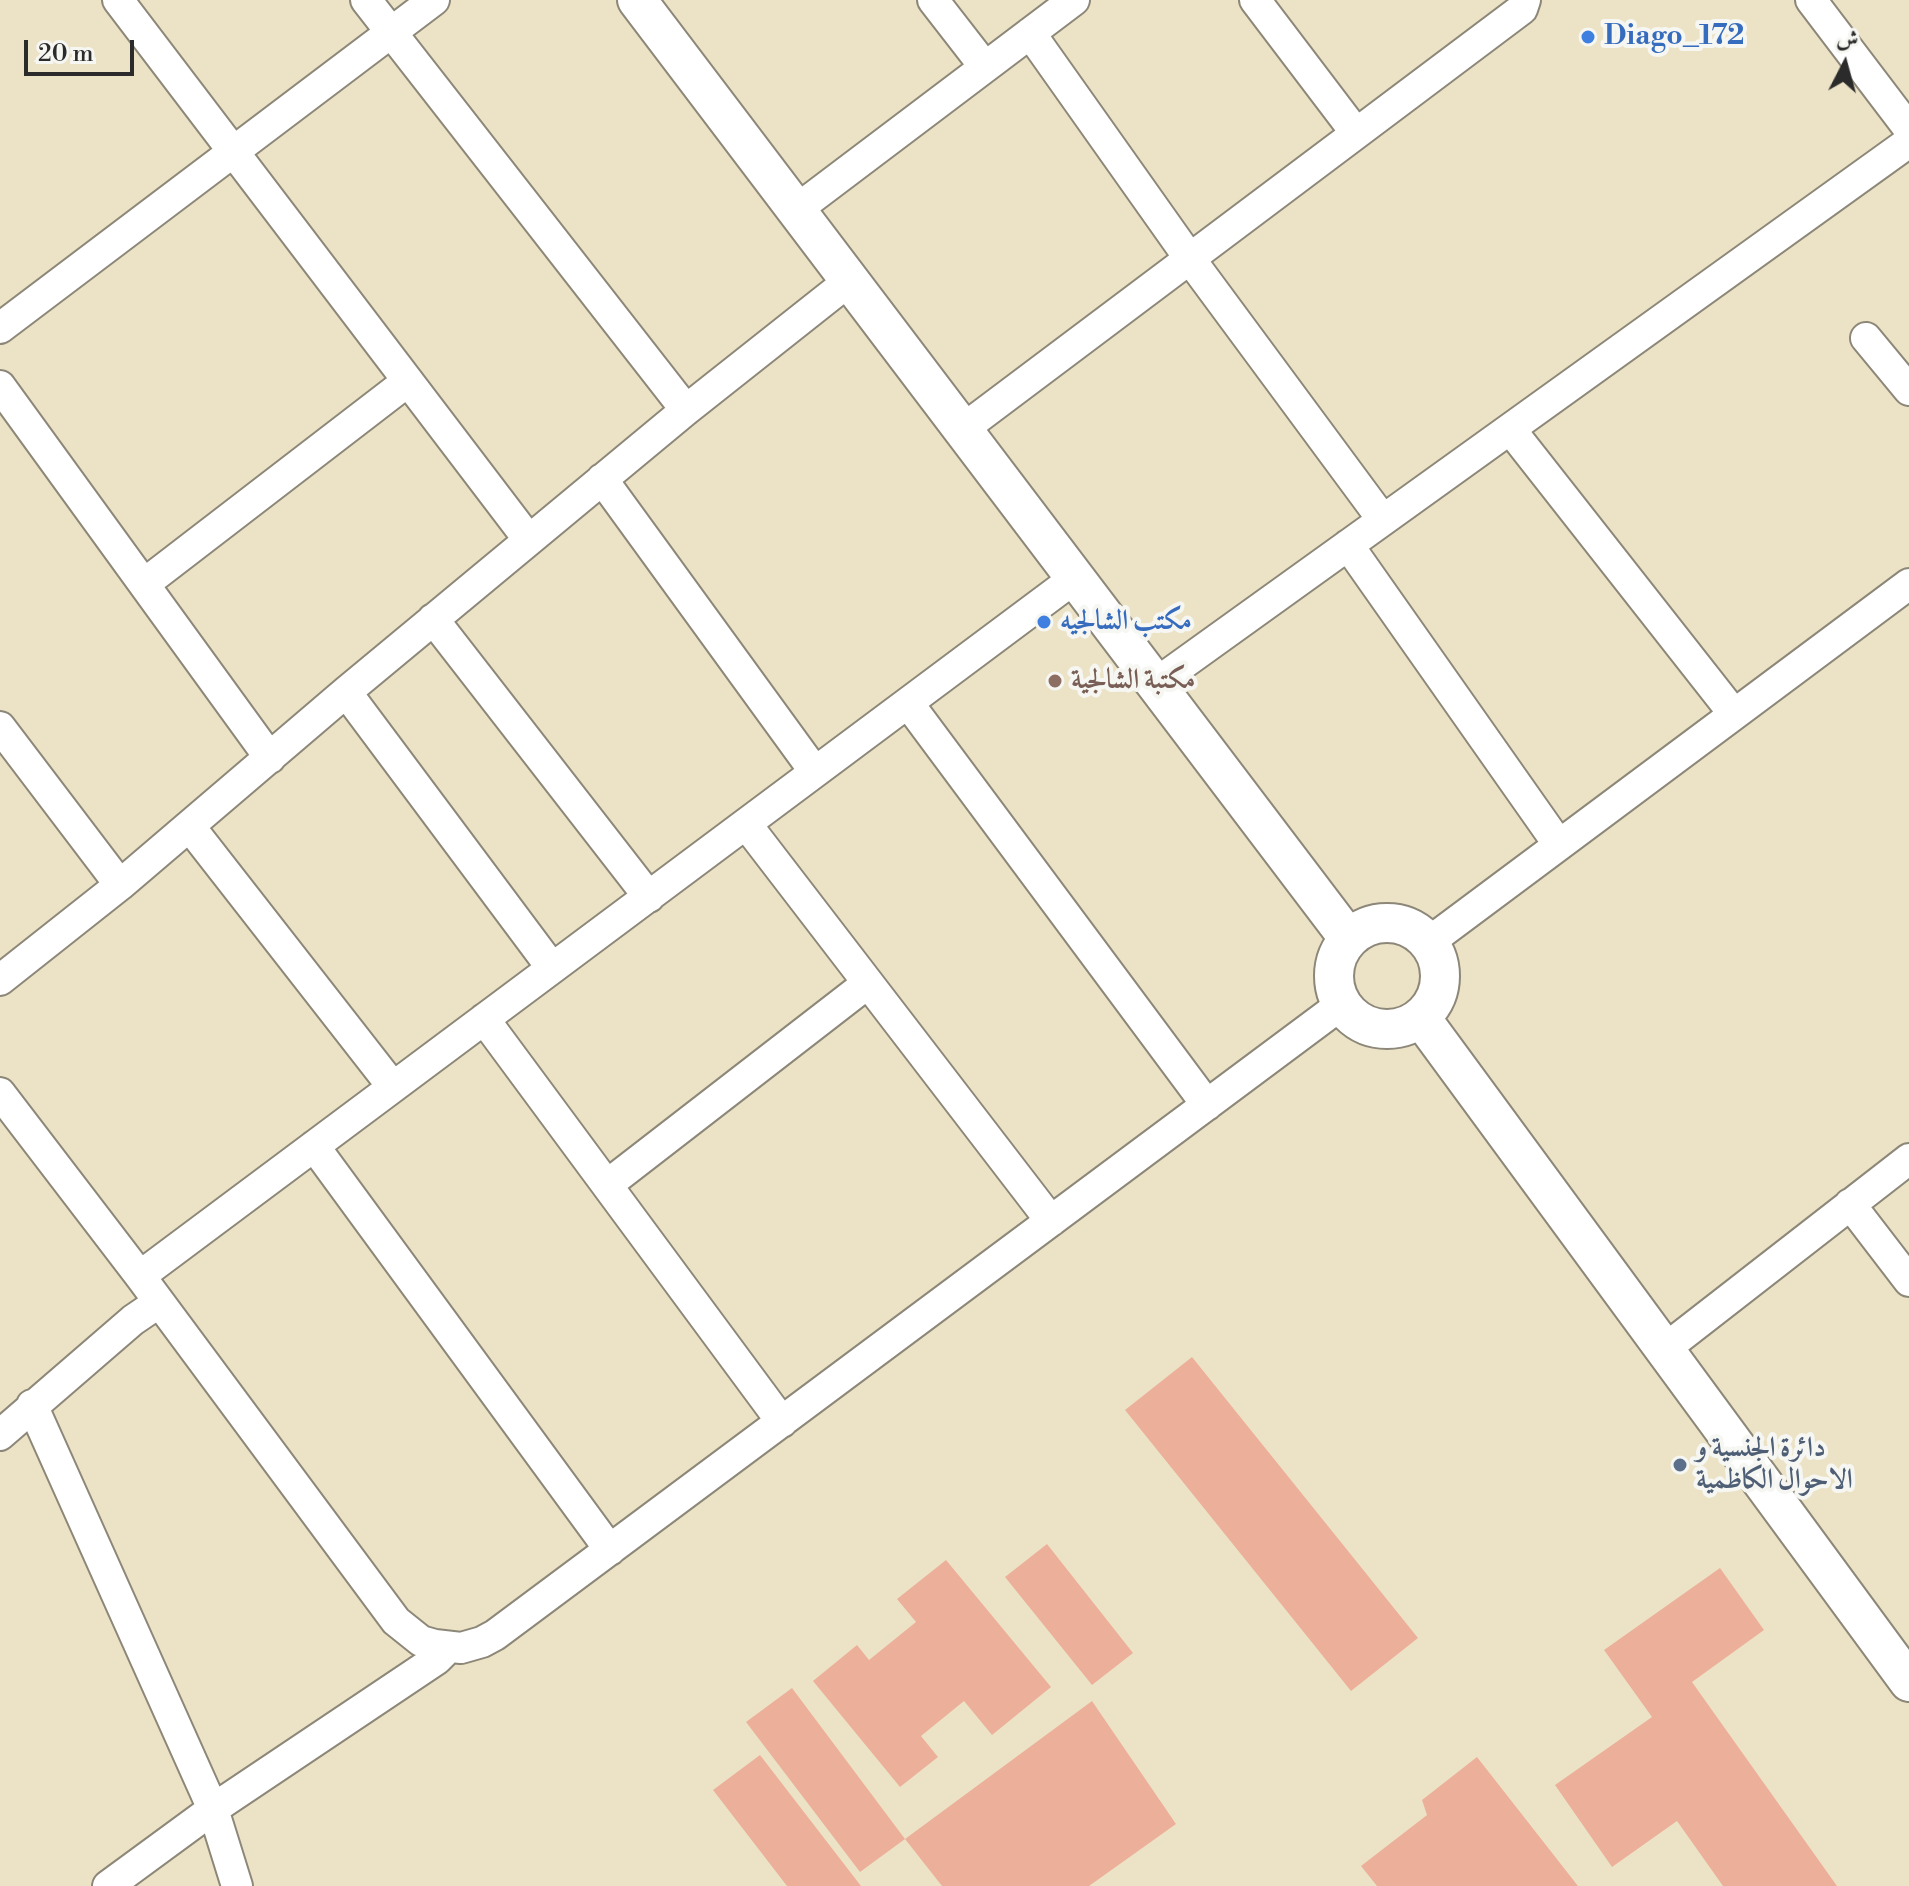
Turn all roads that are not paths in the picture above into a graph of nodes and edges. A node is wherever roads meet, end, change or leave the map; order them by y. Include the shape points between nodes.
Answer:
1 (118, 0) edge
2 (366, 0) edge
3 (434, 0) edge
4 (637, 0) edge
5 (933, 0) edge
6 (1074, 0) edge
7 (1255, 0) edge
8 (1525, 0) edge
9 (1811, 0) edge
10 (391, 32) junction
11 (1030, 33) junction
12 (985, 67) junction
13 (1909, 129) edge
14 (1356, 133) junction
15 (1909, 142) edge
16 (233, 152) junction
17 (796, 210) junction
18 (1190, 259) junction
19 (849, 281) junction
20 (0, 328) edge
21 (1866, 338) dead end
22 (408, 381) junction
23 (0, 386) edge
24 (1909, 390) edge
25 (686, 410) junction
26 (963, 429) junction
27 (1510, 429) junction
28 (602, 479) junction
29 (1383, 520) junction
30 (529, 540) junction
31 (1348, 545) junction
32 (1075, 578) junction
33 (144, 584) junction
34 (1909, 584) edge
35 (433, 619) junction
36 (1155, 684) junction
37 (346, 692) junction
38 (908, 703) junction
39 (1734, 714) junction
40 (0, 727) edge
41 (270, 758) junction
42 (815, 772) junction
43 (746, 824) junction
44 (190, 827) junction
45 (1559, 845) junction
46 (120, 885) junction
47 (649, 897) junction
48 (1349, 939) junction
49 (1429, 942) junction
50 (552, 968) junction
51 (0, 980) edge
52 (868, 983) junction
53 (1342, 1004) junction
54 (1421, 1018) junction
55 (484, 1019) junction
56 (393, 1087) junction
57 (0, 1093) edge
58 (1207, 1105) junction
59 (314, 1146) junction
60 (1909, 1159) edge
61 (607, 1185) junction
62 (1850, 1204) junction
63 (1051, 1221) junction
64 (140, 1276) junction
65 (1909, 1281) edge
66 (158, 1303) junction
67 (1666, 1348) junction
68 (32, 1405) junction
69 (782, 1422) junction
70 (0, 1435) edge
71 (610, 1550) junction
72 (449, 1647) junction
73 (1909, 1682) edge
74 (213, 1809) junction
75 (108, 1886) edge
76 (237, 1886) edge

1 - 16 street
2 - 10 street
3 - 10 street
4 - 17 street
5 - 12 street
6 - 11 street
7 - 14 street
8 - 14 street via 1522,9
9 - 13 street
10 - 16 street
10 - 25 street
11 - 12 street
11 - 18 street
12 - 17 street
14 - 18 street
15 - 27 street
16 - 20 street
16 - 22 street
17 - 19 street
18 - 26 street
18 - 29 street
19 - 25 street
19 - 26 street
21 - 24 street
22 - 30 street
22 - 33 street
23 - 33 street
25 - 28 street
26 - 32 street
27 - 29 street
27 - 39 street
28 - 30 street
28 - 42 street
29 - 31 street
30 - 35 street
31 - 36 street
31 - 45 street
32 - 36 street
32 - 38 street
33 - 41 street
34 - 39 street
35 - 37 street
35 - 47 street
36 - 48 street
37 - 41 street
37 - 50 street
38 - 42 street
38 - 58 street
39 - 45 street
40 - 46 street
41 - 44 street
42 - 43 street
43 - 47 street
43 - 52 street
44 - 46 street
44 - 56 street
45 - 49 street
46 - 51 street
47 - 50 street
48 - 49 street via 1363,928 1390,923 1408,926
48 - 53 street via 1337,956 1334,976
49 - 54 street via 1441,982
50 - 55 street
52 - 61 street
52 - 63 street
53 - 54 street via 1374,1028 1403,1027
53 - 58 street
54 - 67 street
55 - 56 street
55 - 61 street
56 - 59 street
57 - 64 street
58 - 63 street
59 - 64 street
59 - 71 street
60 - 62 street
61 - 69 street
62 - 65 street
62 - 67 street
63 - 69 street
64 - 66 street
66 - 68 street
66 - 72 street via 396,1621 421,1641
67 - 73 street
68 - 70 street
68 - 74 street
69 - 71 street
71 - 72 street via 495,1635 471,1646
72 - 74 street
74 - 75 street
74 - 76 street

